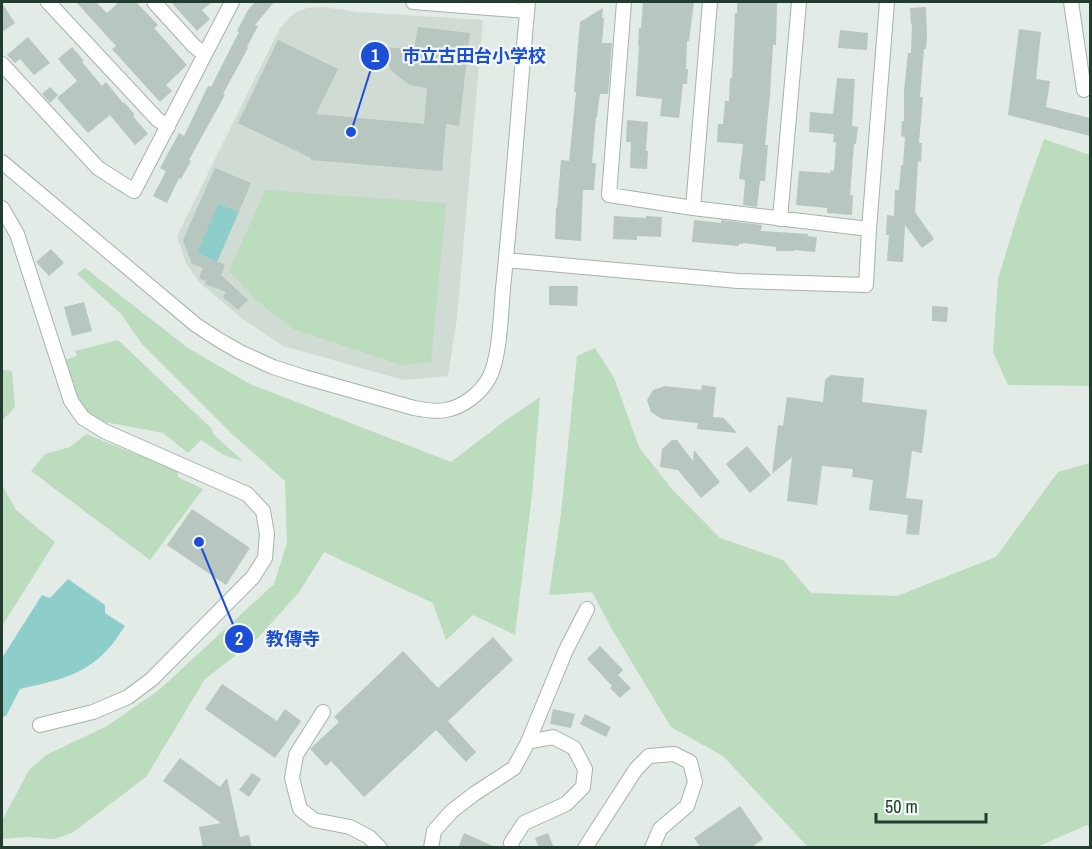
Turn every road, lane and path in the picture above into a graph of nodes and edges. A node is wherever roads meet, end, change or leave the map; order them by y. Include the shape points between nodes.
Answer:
1 (48, 2) edge
2 (154, 2) edge
3 (232, 2) edge
4 (413, 2) edge
5 (624, 2) edge
6 (710, 2) edge
7 (799, 2) edge
8 (887, 2) edge
9 (1071, 2) edge
10 (527, 6) edge
11 (204, 54) junction
12 (2, 64) edge
13 (1084, 90) dead end
14 (168, 127) junction
15 (2, 162) edge
16 (2, 208) edge
17 (693, 208) junction
18 (780, 219) junction
19 (869, 229) junction
20 (506, 260) junction
21 (587, 609) dead end
22 (323, 712) dead end
23 (40, 725) dead end
24 (528, 742) junction
25 (380, 848) edge
26 (431, 848) edge
27 (512, 848) edge
28 (585, 848) edge
29 (652, 848) edge

1 - 14 street
2 - 11 street
3 - 11 street
4 - 10 street
5 - 17 street via 609,195
6 - 17 street
7 - 18 street
8 - 19 street
9 - 13 street
10 - 20 street
11 - 14 street
12 - 14 street via 98,168 134,191
15 - 20 street via 219,340 284,370 414,408 448,410 479,392 489,378 495,361
16 - 23 street via 17,234 70,400 84,418 104,431 247,494 263,511 267,534 265,558 253,577 152,679 128,697 93,712
17 - 18 street
18 - 19 street
19 - 20 street via 866,285 738,281
21 - 24 street
22 - 25 street via 296,755 292,778 300,809 314,820 350,827
24 - 26 street via 514,768 452,811 434,831
24 - 27 street via 553,737 574,748 585,769 583,786 566,804 524,823 511,843
28 - 29 street via 636,769 650,756 674,754 690,762 695,782 687,806 660,829

